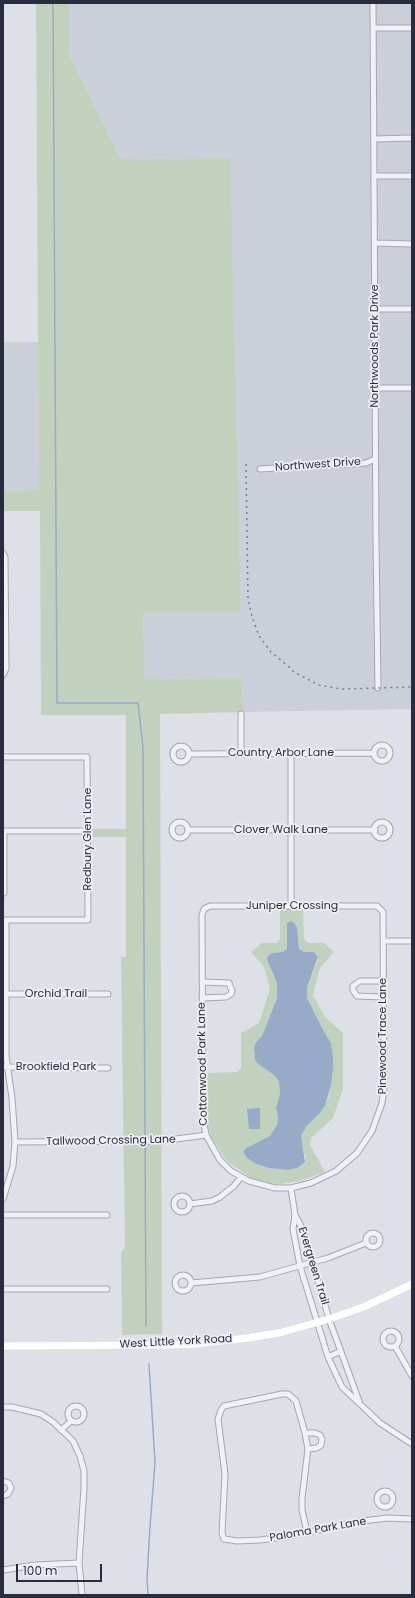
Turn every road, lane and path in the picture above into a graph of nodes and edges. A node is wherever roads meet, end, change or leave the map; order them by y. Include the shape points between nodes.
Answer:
1 (373, 3) edge
2 (374, 28) junction
3 (412, 28) edge
4 (374, 138) junction
5 (412, 138) edge
6 (374, 176) junction
7 (412, 176) edge
8 (374, 244) junction
9 (412, 244) edge
10 (375, 309) junction
11 (412, 309) edge
12 (375, 388) junction
13 (412, 388) edge
14 (375, 459) junction
15 (260, 469) dead end
16 (3, 553) edge
17 (3, 675) edge
18 (378, 688) dead end
19 (241, 714) dead end
20 (292, 753) junction
21 (374, 753) dead end
22 (189, 754) dead end
23 (241, 754) junction
24 (3, 757) edge
25 (188, 830) dead end
26 (292, 830) junction
27 (375, 830) dead end
28 (4, 831) edge
29 (88, 831) junction
30 (4, 893) dead end
31 (292, 906) junction
32 (381, 908) joint
33 (204, 909) joint
34 (4, 920) edge
35 (384, 941) junction
36 (412, 941) edge
37 (383, 981) junction
38 (202, 982) junction
39 (4, 994) edge
40 (108, 994) dead end
41 (383, 997) junction
42 (202, 998) junction
43 (5, 1067) edge
44 (108, 1068) dead end
45 (206, 1136) junction
46 (15, 1142) junction
47 (241, 1177) junction
48 (291, 1188) junction
49 (3, 1199) edge
50 (190, 1204) dead end
51 (3, 1215) edge
52 (107, 1215) dead end
53 (296, 1215) junction
54 (366, 1243) dead end
55 (312, 1262) junction
56 (300, 1266) junction
57 (191, 1283) dead end
58 (412, 1284) edge
59 (3, 1288) edge
60 (107, 1289) dead end
61 (329, 1319) junction
62 (318, 1322) junction
63 (3, 1346) edge
64 (395, 1346) dead end
65 (341, 1351) junction
66 (328, 1357) junction
67 (412, 1376) edge
68 (359, 1402) junction
69 (3, 1407) edge
70 (71, 1420) dead end
71 (61, 1430) junction
72 (305, 1433) junction
73 (412, 1444) edge
74 (308, 1449) junction
75 (3, 1481) edge
76 (3, 1498) edge
77 (386, 1507) dead end
78 (387, 1518) junction
79 (412, 1519) edge
80 (307, 1532) junction
81 (79, 1563) junction
82 (3, 1570) edge
83 (82, 1595) edge

1 - 2 street, Northwoods Park Drive
2 - 3 street
2 - 4 street, Northwoods Park Drive
4 - 5 street
4 - 6 street, Northwoods Park Drive
6 - 7 street
6 - 8 street, Northwoods Park Drive
8 - 9 street
8 - 10 street, Northwoods Park Drive
10 - 11 street
10 - 12 street, Northwoods Park Drive
12 - 13 street
12 - 14 street, Northwoods Park Drive
14 - 15 street, Northwest Drive via 366,463
14 - 18 street, Northwoods Park Drive
16 - 17 street via 6,670
19 - 23 street
20 - 21 street, Country Arbor Lane
20 - 23 street, Country Arbor Lane
20 - 26 street
22 - 23 street, Country Arbor Lane
24 - 29 street, Redbury Glen Lane via 87,757
25 - 26 street, Clover Walk Lane
26 - 27 street, Clover Walk Lane
26 - 31 street
28 - 29 street
28 - 30 street
29 - 34 street, Redbury Glen Lane via 88,920
31 - 32 street, Juniper Crossing
31 - 33 street, Juniper Crossing via 210,906
32 - 35 street, Pinewood Trace Lane
33 - 38 street, Cottonwood Park Lane
34 - 39 street
35 - 36 street
35 - 37 street, Pinewood Trace Lane
37 - 41 street, Pinewood Trace Lane
37 - 41 street via 360,981 353,986 353,990 357,996
38 - 42 street, Cottonwood Park Lane
38 - 42 street via 229,983 232,991 226,997
39 - 40 street, Orchid Trail
39 - 43 street
41 - 48 street, Pinewood Trace Lane via 384,1089 372,1131 357,1154 336,1171 311,1183
42 - 45 street, Cottonwood Park Lane via 203,1118
43 - 44 street, Brookfield Park
43 - 46 street via 12,1098
45 - 46 street, Tallwood Crossing Lane via 161,1142
45 - 47 street, Cottonwood Park Lane via 220,1160
46 - 49 street via 13,1166
47 - 48 street, Cottonwood Park Lane via 262,1186
47 - 50 street via 220,1197 212,1201
48 - 53 street, Evergreen Trail
51 - 52 street
53 - 55 street, Evergreen Trail
53 - 56 street, Evergreen Trail via 293,1229
54 - 55 street
55 - 56 street
55 - 61 street, Evergreen Trail
56 - 57 street via 260,1277
56 - 62 street, Evergreen Trail
58 - 61 main road, West Little York Road via 366,1306
59 - 60 street
61 - 62 main road, West Little York Road
61 - 65 street, Evergreen Trail
62 - 63 main road, West Little York Road via 264,1336 194,1344
62 - 66 street, Evergreen Trail
64 - 67 street
65 - 66 street
65 - 68 street, Evergreen Trail
66 - 68 street, Evergreen Trail via 342,1387
68 - 73 street, Evergreen Trail via 380,1423
69 - 71 street via 41,1414
70 - 71 street
71 - 81 street via 73,1441 84,1471
72 - 74 street
72 - 74 street via 315,1433 322,1439 321,1445 317,1448
72 - 80 street, Paloma Park Lane via 296,1401 288,1394 229,1404 221,1410 218,1419 225,1474 222,1533 224,1539 260,1540
74 - 80 street via 302,1498
75 - 76 street via 9,1483 11,1488
77 - 78 street
78 - 79 street, Paloma Park Lane
78 - 80 street, Paloma Park Lane
81 - 82 street via 35,1565
81 - 83 street

